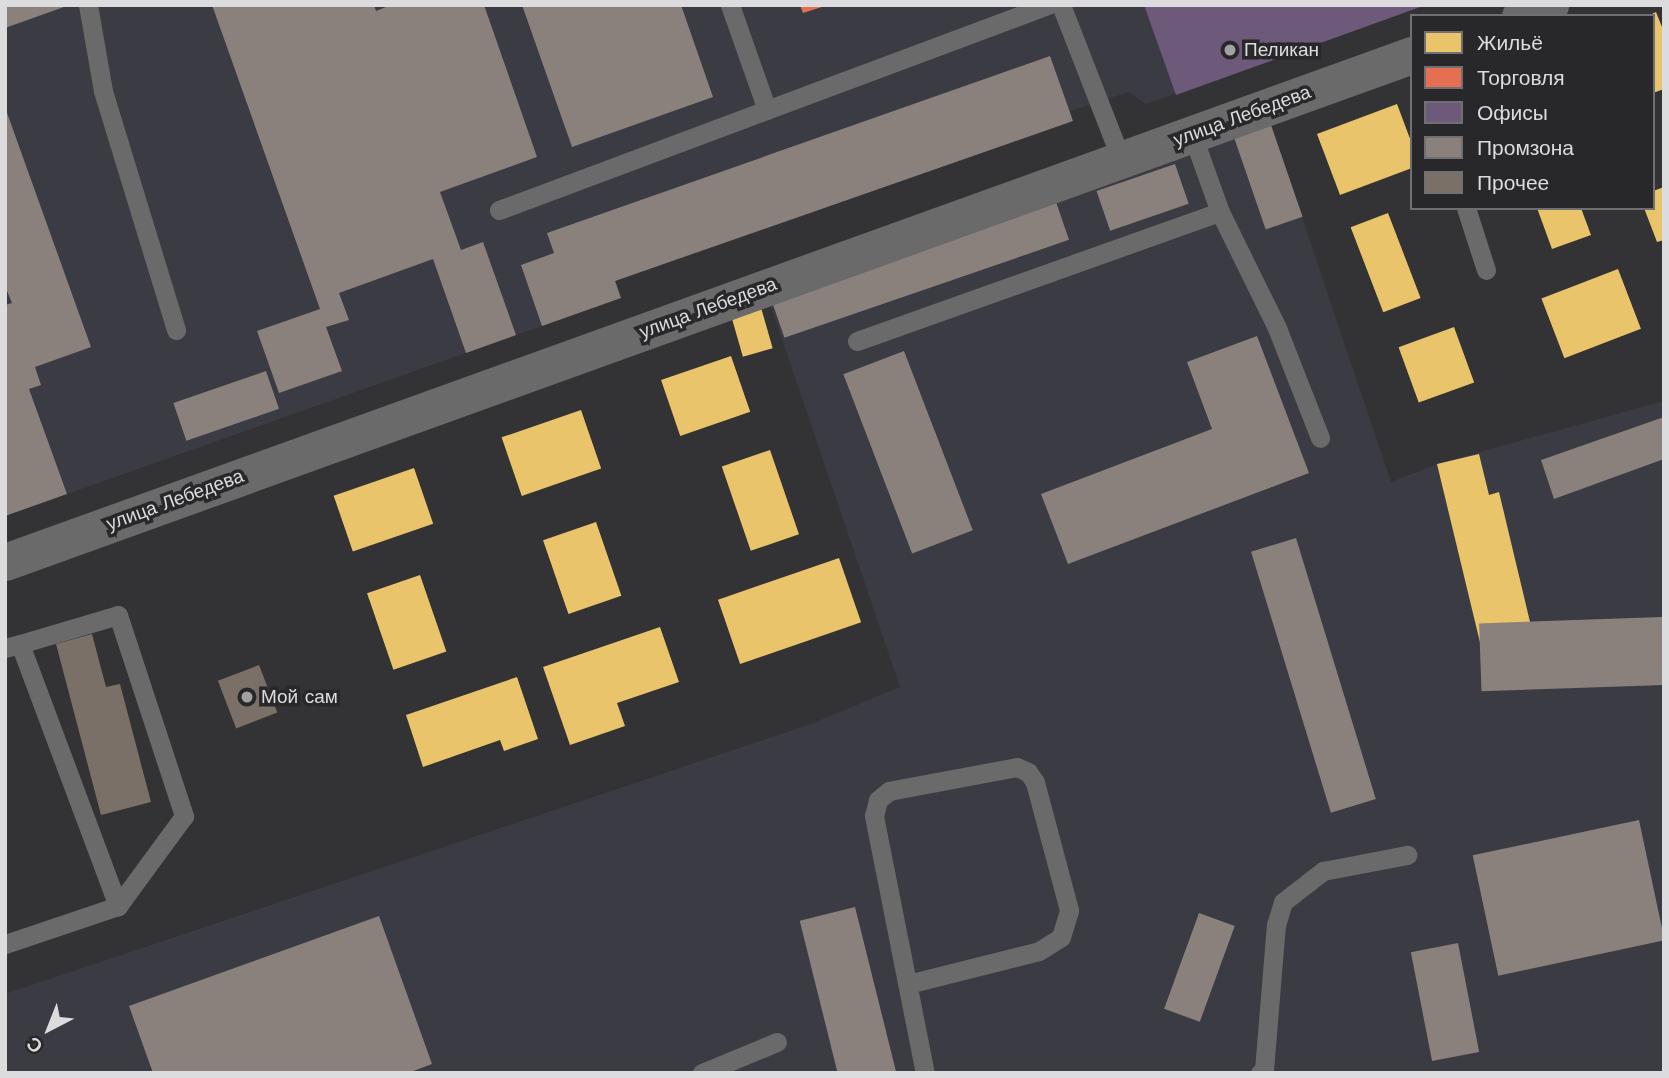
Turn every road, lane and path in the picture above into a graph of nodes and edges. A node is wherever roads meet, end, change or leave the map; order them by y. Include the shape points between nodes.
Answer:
1 (88, 5) edge
2 (730, 5) edge
3 (1048, 5) edge
4 (1061, 5) edge
5 (1550, 5) edge
6 (1525, 14) edge
7 (1410, 56) edge
8 (767, 110) junction
9 (1192, 134) junction
10 (1121, 159) junction
11 (499, 210) dead end
12 (1467, 210) edge
13 (1220, 212) junction
14 (1486, 270) dead end
15 (176, 330) dead end
16 (857, 341) dead end
17 (1320, 438) dead end
18 (5, 562) edge
19 (13, 646) edge
20 (1407, 855) dead end
21 (118, 906) junction
22 (5, 944) edge
23 (908, 984) junction
24 (777, 1042) dead end
25 (1263, 1072) edge
26 (702, 1073) edge
27 (925, 1073) edge

1 - 15 lane via 103,92
2 - 8 lane
3 - 8 lane
4 - 10 lane
5 - 6 street
7 - 9 street, улица Лебедева
8 - 11 lane
9 - 10 street, улица Лебедева
9 - 13 lane
10 - 18 street, улица Лебедева
12 - 14 lane
13 - 16 lane
13 - 17 lane via 1277,328
19 - 21 lane
19 - 21 lane via 118,615 184,816
20 - 25 lane via 1323,871 1283,902 1276,925
21 - 22 lane
23 - 23 lane via 874,816 878,800 889,791 1017,767 1028,772 1035,782 1069,910 1061,937 1039,951
23 - 27 lane
24 - 26 lane

